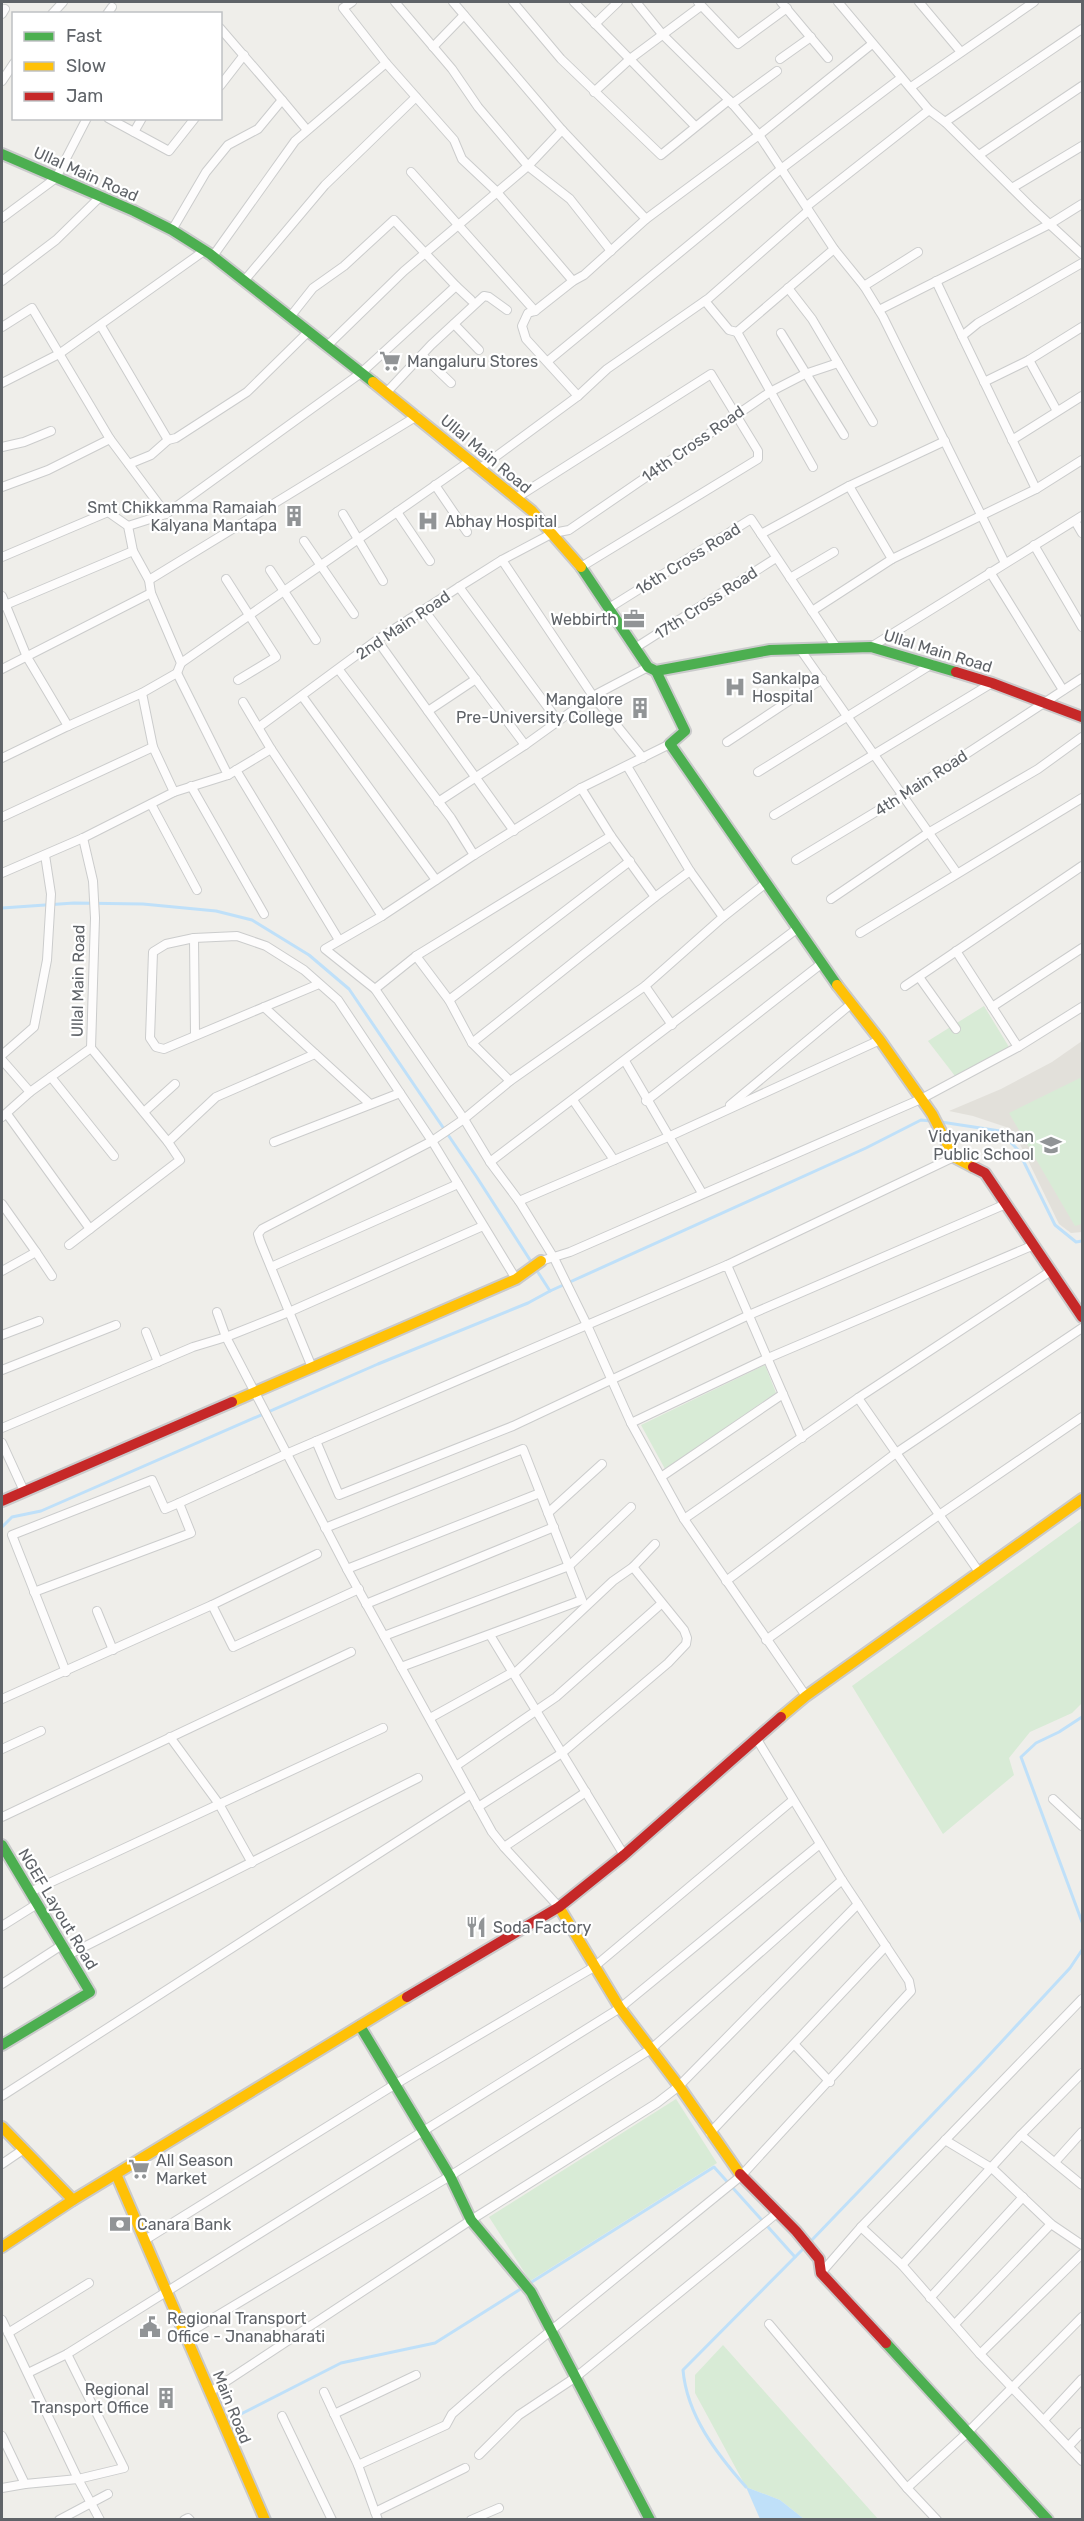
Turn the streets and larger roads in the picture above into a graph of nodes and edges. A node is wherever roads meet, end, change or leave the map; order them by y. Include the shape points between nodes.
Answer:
1 (352, 2) edge
2 (395, 2) edge
3 (453, 2) edge
4 (513, 2) edge
5 (574, 2) edge
6 (618, 2) edge
7 (636, 2) edge
8 (838, 2) edge
9 (1034, 2) edge
10 (924, 3) edge
11 (700, 4) edge
12 (784, 5) edge
13 (464, 15) junction
14 (595, 24) junction
15 (1083, 29) edge
16 (222, 30) edge
17 (662, 34) junction
18 (811, 37) junction
19 (872, 45) junction
20 (433, 47) junction
21 (961, 52) junction
22 (244, 55) junction
23 (828, 58) dead end
24 (630, 59) junction
25 (780, 59) dead end
26 (386, 63) junction
27 (12, 66) edge
28 (777, 71) dead end
29 (902, 78) junction
30 (2, 81) edge
31 (222, 83) edge
32 (1083, 86) edge
33 (911, 87) junction
34 (594, 92) junction
35 (416, 97) junction
36 (282, 100) junction
37 (731, 102) junction
38 (929, 110) junction
39 (86, 120) edge
40 (112, 120) edge
41 (141, 120) edge
42 (193, 120) edge
43 (945, 122) junction
44 (695, 126) junction
45 (307, 130) junction
46 (562, 130) junction
47 (134, 132) junction
48 (759, 135) junction
49 (1083, 146) edge
50 (979, 155) junction
51 (2, 156) edge
52 (528, 166) junction
53 (781, 169) junction
54 (411, 172) dead end
55 (56, 178) junction
56 (1012, 188) junction
57 (496, 191) junction
58 (100, 197) junction
59 (1083, 204) edge
60 (807, 206) junction
61 (2, 219) edge
62 (646, 219) junction
63 (1050, 224) junction
64 (459, 226) junction
65 (172, 230) junction
66 (834, 249) junction
67 (611, 251) junction
68 (918, 252) dead end
69 (209, 253) junction
70 (426, 254) junction
71 (1083, 254) edge
72 (1083, 263) edge
73 (2, 281) edge
74 (244, 281) junction
75 (573, 281) junction
76 (936, 281) junction
77 (456, 286) junction
78 (864, 286) junction
79 (788, 288) junction
80 (471, 300) dead end
81 (705, 301) junction
82 (507, 310) dead end
83 (879, 310) junction
84 (535, 311) junction
85 (290, 317) junction
86 (453, 324) junction
87 (101, 326) junction
88 (2, 327) edge
89 (1083, 327) edge
90 (309, 331) junction
91 (737, 332) junction
92 (781, 333) dead end
93 (962, 336) junction
94 (328, 345) junction
95 (479, 350) dead end
96 (59, 354) junction
97 (422, 355) junction
98 (1029, 360) junction
99 (548, 361) junction
100 (838, 363) junction
101 (361, 374) junction
102 (806, 374) junction
103 (2, 382) edge
104 (984, 382) junction
105 (451, 383) dead end
106 (770, 392) junction
107 (386, 393) junction
108 (578, 396) junction
109 (1083, 396) edge
110 (1058, 411) junction
111 (736, 415) junction
112 (417, 416) junction
113 (873, 422) dead end
114 (51, 431) dead end
115 (844, 435) dead end
116 (110, 439) junction
117 (168, 440) junction
118 (1012, 440) junction
119 (945, 441) junction
120 (2, 447) edge
121 (1083, 460) edge
122 (470, 461) junction
123 (129, 464) junction
124 (813, 467) dead end
125 (479, 469) junction
126 (435, 485) junction
127 (849, 486) junction
128 (2, 487) edge
129 (1036, 489) junction
130 (516, 498) junction
131 (397, 512) junction
132 (166, 514) junction
133 (344, 514) dead end
134 (981, 516) junction
135 (1079, 518) edge
136 (128, 526) junction
137 (467, 532) dead end
138 (553, 533) junction
139 (1083, 533) edge
140 (761, 534) junction
141 (358, 539) junction
142 (304, 541) dead end
143 (1034, 545) junction
144 (133, 551) junction
145 (834, 552) dead end
146 (2, 556) edge
147 (777, 558) junction
148 (892, 559) junction
149 (502, 560) junction
150 (430, 561) dead end
151 (1005, 563) junction
152 (321, 565) junction
153 (581, 567) junction
154 (270, 570) dead end
155 (990, 572) junction
156 (790, 578) junction
157 (226, 579) dead end
158 (149, 580) junction
159 (383, 581) dead end
160 (459, 586) junction
161 (283, 591) junction
162 (151, 593) junction
163 (2, 596) edge
164 (4, 606) edge
165 (609, 608) junction
166 (424, 610) junction
167 (812, 611) junction
168 (354, 614) dead end
169 (249, 615) junction
170 (1083, 627) edge
171 (377, 639) junction
172 (316, 640) dead end
173 (836, 646) junction
174 (871, 647) junction
175 (636, 648) junction
176 (800, 649) junction
177 (27, 657) junction
178 (181, 663) junction
179 (932, 664) junction
180 (2, 669) edge
181 (652, 669) junction
182 (339, 670) junction
183 (177, 673) junction
184 (1083, 678) edge
185 (476, 679) junction
186 (238, 680) dead end
187 (822, 680) junction
188 (992, 683) junction
189 (1063, 690) junction
190 (142, 693) junction
191 (302, 696) junction
192 (593, 696) junction
193 (243, 702) dead end
194 (1044, 702) junction
195 (428, 711) junction
196 (848, 715) junction
197 (1083, 717) edge
198 (558, 721) junction
199 (68, 726) junction
200 (259, 727) junction
201 (1083, 737) edge
202 (727, 742) dead end
203 (670, 744) junction
204 (525, 745) junction
205 (153, 747) junction
206 (271, 749) junction
207 (873, 755) junction
208 (2, 758) edge
209 (643, 758) junction
210 (627, 766) junction
211 (236, 770) junction
212 (758, 772) dead end
213 (228, 775) junction
214 (475, 778) junction
215 (191, 786) junction
216 (581, 788) junction
217 (174, 792) junction
218 (902, 796) junction
219 (1083, 798) edge
220 (438, 802) junction
221 (151, 804) junction
222 (774, 815) dead end
223 (2, 817) edge
224 (514, 831) junction
225 (928, 833) junction
226 (611, 836) junction
227 (82, 838) junction
228 (45, 855) junction
229 (474, 855) junction
230 (796, 860) dead end
231 (630, 861) junction
232 (1083, 866) edge
233 (690, 871) junction
234 (2, 873) edge
235 (957, 873) junction
236 (436, 880) junction
237 (766, 883) junction
238 (197, 890) dead end
239 (655, 897) junction
240 (831, 899) dead end
241 (264, 914) dead end
242 (382, 916) junction
243 (723, 917) junction
244 (798, 928) junction
245 (860, 933) dead end
246 (194, 939) junction
247 (339, 940) junction
248 (1083, 948) edge
249 (956, 951) junction
250 (417, 956) junction
251 (821, 964) junction
252 (919, 977) junction
253 (319, 984) junction
254 (645, 986) junction
255 (905, 986) dead end
256 (375, 989) junction
257 (449, 1000) junction
258 (851, 1004) junction
259 (992, 1006) junction
260 (264, 1007) junction
261 (1083, 1007) edge
262 (672, 1024) junction
263 (956, 1029) dead end
264 (195, 1035) junction
265 (880, 1040) junction
266 (472, 1043) junction
267 (1018, 1047) junction
268 (92, 1048) junction
269 (315, 1054) junction
270 (2, 1055) edge
271 (2, 1060) edge
272 (624, 1061) junction
273 (51, 1077) junction
274 (510, 1081) junction
275 (175, 1084) dead end
276 (30, 1092) junction
277 (400, 1093) junction
278 (921, 1099) junction
279 (573, 1100) junction
280 (646, 1101) junction
281 (370, 1104) junction
282 (722, 1111) junction
283 (144, 1112) junction
284 (4, 1115) edge
285 (462, 1120) junction
286 (668, 1137) junction
287 (434, 1139) junction
288 (168, 1142) junction
289 (274, 1142) dead end
290 (114, 1156) dead end
291 (954, 1157) junction
292 (614, 1160) junction
293 (490, 1162) junction
294 (458, 1184) junction
295 (702, 1193) junction
296 (519, 1201) junction
297 (2, 1204) edge
298 (1006, 1204) junction
299 (10, 1216) junction
300 (2, 1222) edge
301 (483, 1226) junction
302 (90, 1229) junction
303 (69, 1245) dead end
304 (1034, 1245) junction
305 (36, 1252) junction
306 (554, 1258) junction
307 (541, 1261) joint
308 (727, 1265) junction
309 (271, 1268) junction
310 (1052, 1271) junction
311 (2, 1272) edge
312 (52, 1276) dead end
313 (516, 1279) junction
314 (217, 1312) dead end
315 (289, 1312) junction
316 (749, 1315) junction
317 (1083, 1317) edge
318 (39, 1321) dead end
319 (116, 1325) dead end
320 (587, 1325) junction
321 (1083, 1328) edge
322 (146, 1332) dead end
323 (2, 1335) edge
324 (226, 1337) junction
325 (768, 1358) junction
326 (158, 1362) junction
327 (311, 1365) junction
328 (2, 1370) edge
329 (611, 1380) junction
330 (255, 1393) junction
331 (783, 1394) junction
332 (858, 1398) junction
333 (1083, 1417) edge
334 (631, 1423) junction
335 (2, 1428) edge
336 (802, 1438) junction
337 (316, 1441) junction
338 (2, 1443) edge
339 (896, 1453) junction
340 (286, 1454) junction
341 (602, 1464) dead end
342 (661, 1477) junction
343 (24, 1491) junction
344 (540, 1493) junction
345 (1083, 1499) edge
346 (2, 1501) edge
347 (179, 1503) junction
348 (631, 1507) dead end
349 (548, 1513) junction
350 (939, 1515) junction
351 (684, 1519) junction
352 (554, 1527) junction
353 (325, 1528) junction
354 (656, 1544) dead end
355 (317, 1554) dead end
356 (569, 1566) junction
357 (633, 1567) junction
358 (347, 1569) junction
359 (979, 1572) junction
360 (726, 1581) junction
361 (358, 1590) junction
362 (34, 1592) junction
363 (366, 1604) junction
364 (661, 1604) junction
365 (212, 1605) junction
366 (97, 1611) dead end
367 (490, 1635) junction
368 (384, 1636) junction
369 (766, 1640) junction
370 (113, 1650) junction
371 (351, 1652) dead end
372 (401, 1667) junction
373 (66, 1672) junction
374 (513, 1673) junction
375 (806, 1696) junction
376 (2, 1699) edge
377 (535, 1709) junction
378 (430, 1718) junction
379 (383, 1728) dead end
380 (41, 1731) dead end
381 (170, 1737) junction
382 (758, 1741) junction
383 (2, 1749) edge
384 (562, 1753) junction
385 (456, 1766) junction
386 (418, 1778) dead end
387 (586, 1792) junction
388 (471, 1794) junction
389 (1053, 1799) dead end
390 (793, 1800) junction
391 (219, 1804) junction
392 (478, 1807) junction
393 (2, 1816) edge
394 (1083, 1826) edge
395 (820, 1844) junction
396 (504, 1847) junction
397 (2, 1849) edge
398 (624, 1855) junction
399 (252, 1863) junction
400 (842, 1880) junction
401 (30, 1892) junction
402 (37, 1904) junction
403 (858, 1904) junction
404 (559, 1907) junction
405 (2, 1926) edge
406 (886, 1946) junction
407 (65, 1950) junction
408 (594, 1967) junction
409 (2, 1984) edge
410 (1083, 1999) edge
411 (620, 2008) junction
412 (360, 2026) junction
413 (2, 2045) edge
414 (795, 2045) junction
415 (651, 2049) junction
416 (1083, 2073) edge
417 (830, 2082) junction
418 (394, 2085) junction
419 (679, 2086) junction
420 (2, 2096) edge
421 (2, 2127) edge
422 (422, 2131) junction
423 (1083, 2132) edge
424 (710, 2133) junction
425 (1021, 2135) junction
426 (945, 2140) junction
427 (24, 2150) junction
428 (1054, 2162) junction
429 (2, 2164) edge
430 (993, 2169) junction
431 (116, 2174) junction
432 (450, 2176) junction
433 (741, 2176) junction
434 (1083, 2185) edge
435 (1023, 2197) junction
436 (73, 2200) junction
437 (777, 2213) junction
438 (471, 2220) junction
439 (1051, 2224) junction
440 (861, 2227) junction
441 (145, 2240) junction
442 (1083, 2245) edge
443 (2, 2247) edge
444 (1083, 2254) edge
445 (903, 2265) junction
446 (821, 2273) junction
447 (89, 2283) dead end
448 (166, 2292) junction
449 (930, 2298) junction
450 (1083, 2317) edge
451 (2, 2320) edge
452 (769, 2324) dead end
453 (955, 2324) junction
454 (552, 2331) junction
455 (8, 2333) junction
456 (185, 2335) junction
457 (67, 2354) junction
458 (980, 2354) junction
459 (28, 2373) junction
460 (416, 2375) dead end
461 (576, 2377) junction
462 (1083, 2379) edge
463 (1013, 2387) junction
464 (210, 2392) junction
465 (324, 2392) dead end
466 (334, 2414) junction
467 (282, 2416) dead end
468 (1044, 2420) junction
469 (968, 2432) junction
470 (1083, 2432) edge
471 (2, 2436) edge
472 (1069, 2446) junction
473 (479, 2455) dead end
474 (1083, 2461) edge
475 (358, 2465) junction
476 (465, 2468) dead end
477 (78, 2479) junction
478 (25, 2484) junction
479 (2, 2488) edge
480 (907, 2488) junction
481 (108, 2494) dead end
482 (91, 2502) junction
483 (499, 2508) dead end
484 (377, 2516) edge
485 (59, 2520) edge
486 (100, 2520) edge
487 (184, 2520) edge
488 (190, 2520) edge
489 (265, 2520) edge
490 (332, 2520) edge
491 (471, 2520) edge
492 (650, 2520) edge
493 (937, 2520) edge
494 (1048, 2520) edge

1 - 26 street via 343,8
2 - 20 street
3 - 13 street
4 - 34 street
5 - 14 street
6 - 14 street
7 - 17 street
8 - 19 street
9 - 21 street
10 - 21 street
11 - 12 street via 738,44
11 - 17 street
12 - 18 street
13 - 20 street
13 - 46 street
14 - 24 street
15 - 43 street
16 - 22 street
17 - 24 street
17 - 37 street
18 - 23 street
18 - 25 street
19 - 29 street
19 - 48 street
20 - 52 street
21 - 33 street
22 - 31 street
22 - 36 street
24 - 34 street
24 - 44 street
26 - 35 street
26 - 45 street
27 - 30 street
28 - 37 street
29 - 33 street
29 - 53 street
32 - 50 street
33 - 38 street
34 - 44 street via 661,155
35 - 57 street via 454,140 462,159
35 - 74 street via 325,185
36 - 45 street
36 - 65 street via 258,129 228,145 206,172
37 - 44 street
37 - 48 street
38 - 43 street
38 - 60 street
39 - 55 street
40 - 47 street
41 - 47 street
42 - 47 street via 169,152
43 - 50 street
45 - 69 street
46 - 52 street
46 - 62 street
48 - 53 street
48 - 62 street
49 - 56 street
50 - 56 street
51 - 55 street, Ullal Main Road
52 - 57 street
52 - 67 street via 570,199
53 - 60 street
53 - 99 street
54 - 64 street
55 - 58 street, Ullal Main Road
55 - 61 street
56 - 63 street
57 - 64 street
57 - 75 street
58 - 65 street, Ullal Main Road
58 - 73 street via 56,240
59 - 63 street
60 - 66 street
60 - 81 street via 808,211
62 - 67 street
63 - 71 street
63 - 76 street
64 - 70 street
64 - 84 street
65 - 69 street, Ullal Main Road
66 - 78 street
66 - 79 street
67 - 75 street
68 - 78 street
69 - 74 street, Ullal Main Road
69 - 87 street
70 - 77 street
70 - 85 street via 394,220 344,266 313,288
70 - 94 street
72 - 93 street
74 - 85 street, Ullal Main Road
75 - 84 street
76 - 83 street
76 - 93 street
77 - 80 street
77 - 101 street
78 - 83 street
79 - 91 street
79 - 100 street
81 - 91 street via 729,330
81 - 108 street via 607,369
82 - 86 street via 486,295
83 - 119 street
84 - 99 street via 528,313 522,326 526,339
85 - 90 street, Ullal Main Road
86 - 95 street
86 - 97 street
87 - 96 street
87 - 117 street
88 - 96 street via 32,308
89 - 98 street
90 - 94 street, Ullal Main Road
90 - 117 street via 247,392
91 - 106 street
92 - 102 street
93 - 104 street
94 - 101 street, Ullal Main Road
96 - 103 street
96 - 116 street
97 - 105 street
97 - 107 street
98 - 104 street
98 - 110 street
99 - 108 street
100 - 102 street, 14th Cross Road
100 - 113 street
101 - 107 street, Ullal Main Road
101 - 132 street
102 - 106 street, 14th Cross Road
102 - 115 street
104 - 118 street
106 - 111 street, 14th Cross Road
106 - 124 street
107 - 112 street, Ullal Main Road
108 - 125 street
109 - 110 street
110 - 118 street
111 - 130 street via 711,374
111 - 138 street, 14th Cross Road via 569,530
111 - 153 street via 758,451 758,459
112 - 122 street, Ullal Main Road
112 - 158 street
114 - 120 street
116 - 123 street
116 - 128 street via 48,470
117 - 123 street via 151,455
118 - 129 street
119 - 127 street
119 - 134 street
121 - 129 street
122 - 125 street, Ullal Main Road
122 - 126 street
123 - 132 street
125 - 130 street, Ullal Main Road
126 - 131 street
126 - 137 street
127 - 140 street
127 - 148 street
129 - 134 street
130 - 138 street, Ullal Main Road
131 - 141 street
131 - 150 street
132 - 136 street
133 - 141 street
134 - 148 street
134 - 151 street
135 - 139 street
135 - 143 street
136 - 144 street
136 - 146 street via 108,512
138 - 149 street, 2nd Main Road
138 - 153 street, Ullal Main Road
140 - 147 street
140 - 165 street, 16th Cross Road via 751,519
141 - 152 street
141 - 159 street
142 - 152 street
143 - 151 street
143 - 170 street
144 - 158 street
144 - 164 street
145 - 156 street
147 - 156 street
147 - 175 street, 17th Cross Road
148 - 167 street
149 - 160 street, 2nd Main Road
149 - 192 street
151 - 155 street
152 - 161 street
152 - 168 street
153 - 165 street, Ullal Main Road
154 - 161 street
155 - 174 street
155 - 189 street
156 - 167 street
157 - 169 street
158 - 162 street
160 - 166 street, 2nd Main Road
160 - 198 street
161 - 169 street
161 - 172 street
162 - 177 street
162 - 178 street
163 - 164 street
164 - 177 street
165 - 175 street, Ullal Main Road
166 - 171 street, 2nd Main Road
166 - 185 street
167 - 173 street
169 - 178 street
169 - 186 street via 276,657
171 - 182 street, 2nd Main Road
171 - 195 street
173 - 174 street, Ullal Main Road
173 - 176 street, Ullal Main Road
174 - 179 street, Ullal Main Road
175 - 181 street, Ullal Main Road
176 - 181 street, Ullal Main Road via 770,650
176 - 187 street
177 - 180 street
177 - 199 street
178 - 183 street
179 - 188 street, Ullal Main Road
179 - 196 street
181 - 192 street
181 - 203 street via 686,731
182 - 191 street, 2nd Main Road
182 - 220 street
183 - 190 street
183 - 213 street
184 - 189 street, 4th Main Road
185 - 195 street
185 - 204 street
187 - 196 street
187 - 202 street
188 - 194 street, Ullal Main Road
188 - 207 street
189 - 194 street, 4th Main Road
190 - 199 street
190 - 205 street
191 - 200 street, 2nd Main Road
191 - 236 street
192 - 198 street
192 - 209 street
193 - 200 street
194 - 197 street, Ullal Main Road
194 - 218 street, 4th Main Road
195 - 214 street
196 - 207 street
196 - 212 street
198 - 204 street
199 - 208 street
200 - 206 street
201 - 225 street via 1038,769
203 - 209 street
203 - 237 street
204 - 214 street
205 - 217 street
205 - 223 street
206 - 211 street
206 - 242 street
207 - 218 street
207 - 222 street
209 - 210 street
210 - 216 street
210 - 233 street
211 - 213 street
211 - 247 street
213 - 215 street
214 - 220 street
214 - 224 street
215 - 217 street
215 - 241 street
216 - 224 street
216 - 226 street
217 - 221 street
218 - 225 street
218 - 230 street, 4th Main Road
219 - 235 street
220 - 229 street
221 - 227 street
221 - 238 street
224 - 229 street
225 - 235 street
225 - 240 street
226 - 231 street
226 - 250 street
227 - 228 street
227 - 268 street, Ullal Main Road via 94,899
228 - 234 street
228 - 270 street via 51,894 47,960 34,1027
229 - 236 street
231 - 239 street
231 - 257 street
232 - 249 street
233 - 239 street
233 - 243 street
235 - 245 street
236 - 242 street
237 - 243 street
237 - 244 street
239 - 266 street
242 - 247 street
243 - 254 street
244 - 251 street
244 - 262 street
246 - 253 street via 237,936 266,946
246 - 264 street
246 - 264 street via 166,944 153,952 150,1038 156,1047 164,1048
247 - 256 street via 325,949
248 - 259 street
249 - 252 street
249 - 259 street
250 - 256 street
250 - 257 street
251 - 258 street
251 - 280 street
252 - 255 street
252 - 263 street
253 - 260 street
253 - 277 street via 338,1000
254 - 262 street
254 - 274 street
256 - 285 street
257 - 266 street
258 - 265 street
258 - 282 street
259 - 267 street
260 - 264 street
260 - 269 street
261 - 267 street
262 - 272 street
265 - 278 street
265 - 282 street
266 - 274 street
267 - 278 street
268 - 273 street, Ullal Main Road
268 - 283 street
269 - 281 street
269 - 288 street via 216,1096
271 - 276 street
272 - 279 street
272 - 280 street
273 - 276 street, Ullal Main Road
273 - 290 street
274 - 285 street
275 - 283 street
276 - 284 street, Ullal Main Road
277 - 281 street
277 - 287 street
278 - 291 street
278 - 295 street
279 - 292 street
279 - 293 street
280 - 286 street
281 - 289 street
282 - 286 street
283 - 288 street
284 - 302 street
285 - 287 street
285 - 293 street
286 - 292 street
286 - 295 street
287 - 294 street
287 - 309 street via 262,1229 258,1234
288 - 302 street via 180,1160
291 - 298 street via 986,1173
291 - 308 street
292 - 296 street
293 - 296 street
294 - 301 street
294 - 309 street
295 - 306 street
296 - 306 street
297 - 299 street
298 - 304 street
298 - 316 street
299 - 300 street
299 - 305 street
301 - 313 street
301 - 315 street
302 - 303 street
304 - 310 street
304 - 325 street
305 - 311 street
305 - 312 street
306 - 307 street
306 - 320 street
307 - 313 street
308 - 316 street
308 - 320 street
309 - 315 street
310 - 317 street
310 - 332 street
313 - 327 street
314 - 324 street
315 - 324 street
315 - 327 street
316 - 325 street
316 - 329 street
318 - 323 street
319 - 328 street
320 - 329 street
320 - 337 street
321 - 339 street
322 - 326 street
324 - 326 street
324 - 330 street
325 - 331 street
325 - 334 street
326 - 335 street
327 - 330 street
329 - 334 street
329 - 337 street via 513,1426 339,1495
330 - 340 street
330 - 343 street
331 - 336 street
331 - 342 street
332 - 336 street
332 - 339 street
333 - 350 street
334 - 342 street
336 - 351 street
337 - 340 street
338 - 343 street
339 - 350 street
339 - 360 street
340 - 347 street
340 - 353 street
341 - 349 street
342 - 351 street
343 - 346 street
344 - 349 street
344 - 353 street via 523,1449
344 - 358 street
345 - 359 street
347 - 362 street via 191,1533
347 - 362 street via 165,1509 152,1479 12,1535
348 - 356 street
349 - 352 street
350 - 359 street
350 - 369 street
351 - 360 street
352 - 356 street
352 - 363 street
353 - 358 street
354 - 357 street
355 - 365 street
356 - 367 street via 582,1600
356 - 368 street
357 - 364 street
357 - 374 street
358 - 361 street
359 - 375 street
360 - 369 street
361 - 363 street
361 - 365 street via 233,1647
362 - 373 street
363 - 368 street
364 - 377 street via 556,1697
364 - 384 street via 684,1630 686,1644
365 - 370 street
366 - 370 street
367 - 372 street
367 - 374 street
368 - 372 street
369 - 375 street
370 - 373 street
371 - 381 street
372 - 378 street
373 - 376 street
374 - 377 street
374 - 378 street
375 - 382 street
377 - 384 street
377 - 385 street
378 - 385 street
379 - 391 street
380 - 383 street
381 - 391 street
381 - 393 street
382 - 390 street
382 - 398 street
384 - 387 street
384 - 392 street
385 - 388 street
386 - 399 street
387 - 396 street
387 - 398 street
388 - 392 street
388 - 420 street
389 - 394 street
390 - 395 street
390 - 408 street
391 - 399 street
391 - 401 street
392 - 396 street
395 - 400 street
395 - 411 street
396 - 404 street
397 - 401 street, NGEF Layout Road
398 - 404 street
399 - 407 street
400 - 403 street
400 - 415 street
401 - 402 street, NGEF Layout Road
402 - 405 street
402 - 407 street, NGEF Layout Road
403 - 406 street
403 - 419 street
404 - 408 street
404 - 412 street
406 - 414 street
406 - 417 street via 911,1991
407 - 409 street
407 - 413 street, NGEF Layout Road via 90,1992
408 - 411 street
408 - 418 street
410 - 426 street
411 - 415 street
411 - 422 street
412 - 418 street
412 - 431 street
414 - 417 street
414 - 424 street
415 - 419 street
415 - 432 street
416 - 425 street
417 - 433 street
418 - 422 street
418 - 441 street
419 - 424 street
419 - 438 street
421 - 427 street
422 - 432 street
422 - 448 street
423 - 428 street
424 - 433 street
425 - 428 street
425 - 430 street
426 - 430 street
426 - 440 street
427 - 429 street
427 - 436 street
428 - 434 street
430 - 435 street
430 - 445 street
431 - 436 street
431 - 441 street, Main Road
432 - 438 street
432 - 456 street
433 - 437 street
433 - 454 street
435 - 439 street
435 - 449 street
436 - 443 street
437 - 446 street via 819,2259
437 - 461 street
438 - 454 street via 531,2292
438 - 464 street
439 - 442 street
439 - 453 street
440 - 445 street
440 - 446 street
441 - 448 street, Main Road
444 - 458 street
445 - 449 street
446 - 469 street
447 - 455 street
448 - 456 street, Main Road
448 - 457 street
449 - 453 street
450 - 463 street
451 - 455 street
452 - 480 street
453 - 458 street
454 - 461 street
454 - 475 street via 460,2406 446,2425
455 - 459 street
456 - 464 street, Main Road
457 - 459 street
457 - 477 street via 124,2468
458 - 463 street
459 - 477 street
460 - 466 street
461 - 473 street via 519,2415
461 - 492 street
462 - 468 street
463 - 468 street
463 - 469 street
464 - 489 street, Main Road
465 - 466 street
466 - 475 street
467 - 490 street
468 - 472 street
469 - 480 street
469 - 494 street
470 - 472 street
471 - 478 street
472 - 474 street
475 - 484 street
476 - 484 street
477 - 478 street
477 - 482 street
478 - 479 street
480 - 493 street
481 - 482 street
482 - 485 street
482 - 486 street
483 - 491 street
487 - 488 street

